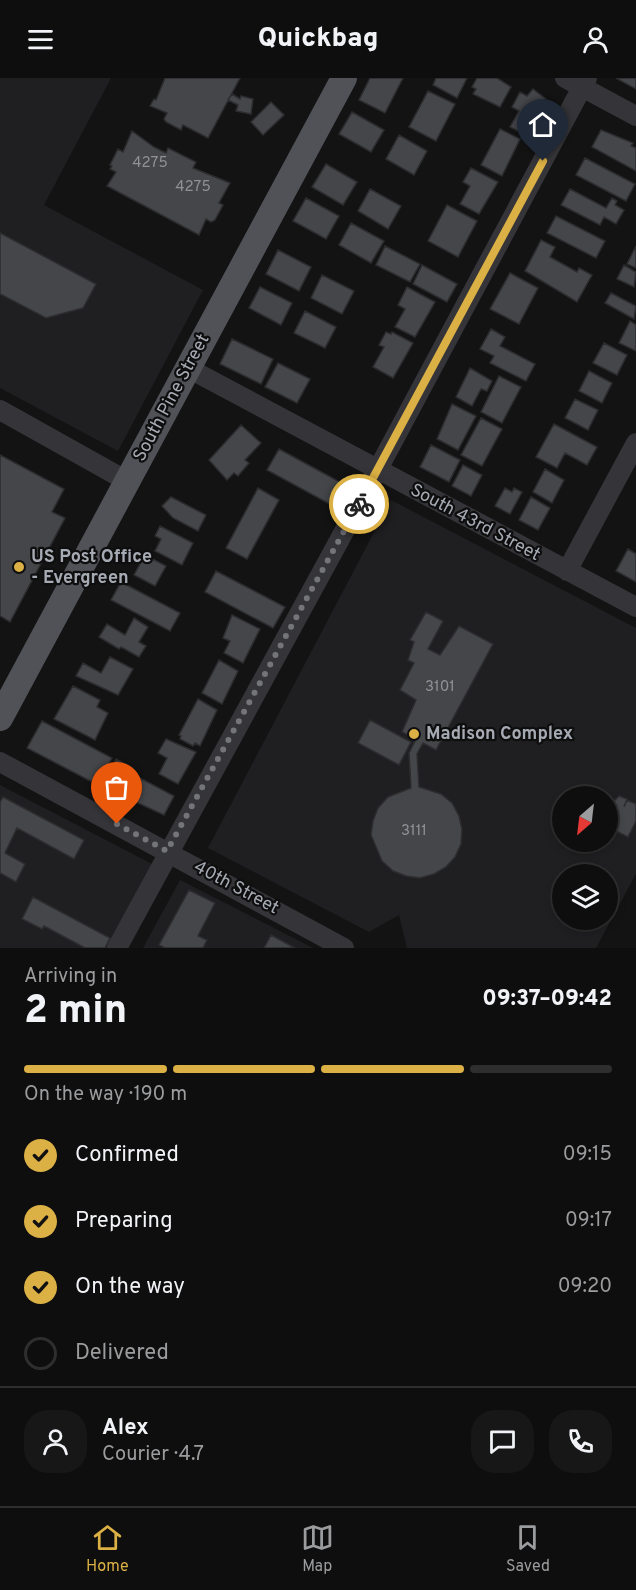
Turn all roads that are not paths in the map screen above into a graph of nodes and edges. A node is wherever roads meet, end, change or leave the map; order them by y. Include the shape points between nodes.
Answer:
1 (344, 78) edge
2 (578, 81) edge
3 (636, 116) edge
4 (188, 369) junction
5 (0, 410) edge
6 (636, 443) edge
7 (377, 471) junction
8 (127, 481) junction
9 (567, 571) junction
10 (636, 607) edge
11 (0, 718) edge
12 (0, 762) edge
13 (167, 851) junction
14 (117, 948) edge
15 (344, 948) edge

1 - 4 main road, South Pine Street
2 - 3 street
2 - 7 street
4 - 7 street, South 43rd Street
4 - 8 main road, South Pine Street
5 - 8 street
6 - 9 street
7 - 9 street, South 43rd Street
7 - 13 street
8 - 11 main road, South Pine Street
9 - 10 street, South 43rd Street
12 - 13 street, 40th Street
13 - 14 street
13 - 15 street, 40th Street

